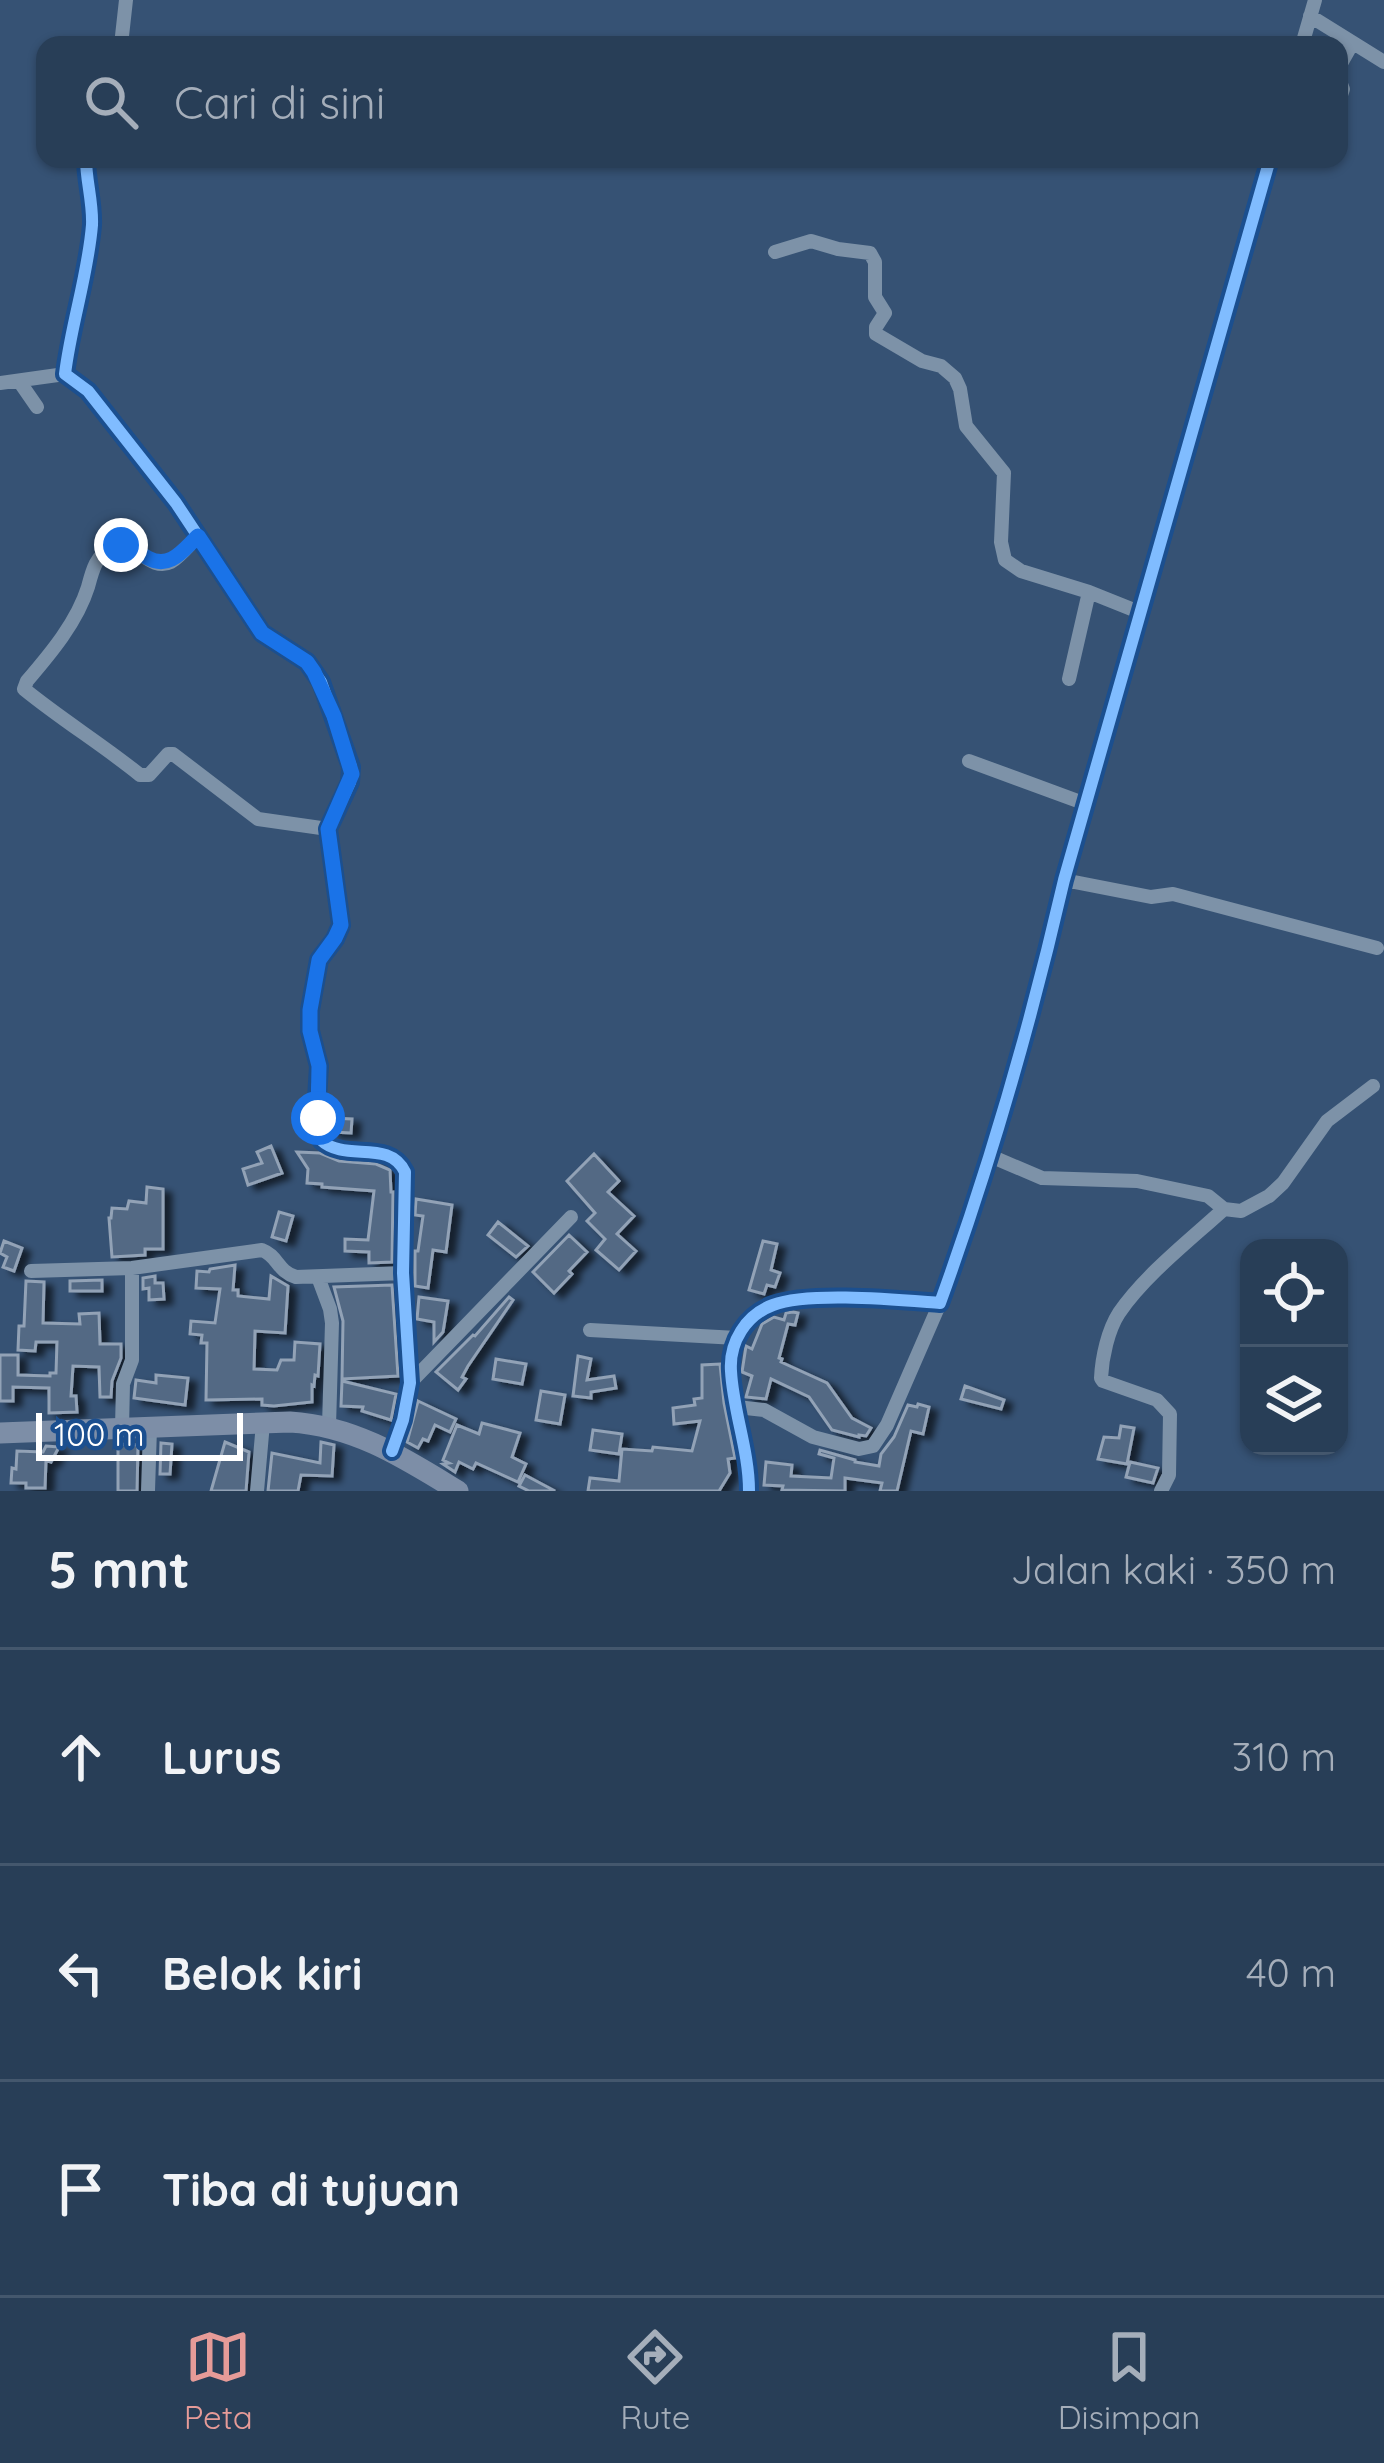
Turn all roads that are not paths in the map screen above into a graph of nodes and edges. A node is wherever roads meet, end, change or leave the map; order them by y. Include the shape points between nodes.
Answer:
1 (126, 0) edge
2 (1316, 0) edge
3 (1310, 16) junction
4 (122, 36) edge
5 (1304, 36) edge
6 (1340, 36) edge
7 (1348, 41) edge
8 (1352, 44) junction
9 (1348, 51) edge
10 (1384, 62) edge
11 (87, 168) edge
12 (1267, 168) edge
13 (775, 252) dead end
14 (65, 374) junction
15 (19, 381) junction
16 (0, 383) edge
17 (37, 407) dead end
18 (198, 536) junction
19 (1089, 592) junction
20 (1139, 612) junction
21 (1069, 679) dead end
22 (969, 761) dead end
23 (1086, 804) junction
24 (328, 829) junction
25 (1064, 880) junction
26 (1377, 948) dead end
27 (1373, 1086) dead end
28 (988, 1155) junction
29 (1224, 1209) junction
30 (571, 1217) dead end
31 (132, 1268) junction
32 (31, 1271) dead end
33 (403, 1273) junction
34 (318, 1276) junction
35 (940, 1303) junction
36 (590, 1330) dead end
37 (737, 1338) junction
38 (410, 1383) junction
39 (737, 1407) junction
40 (263, 1423) junction
41 (329, 1426) junction
42 (122, 1428) junction
43 (150, 1428) junction
44 (0, 1433) edge
45 (392, 1451) junction
46 (148, 1491) edge
47 (257, 1491) edge
48 (458, 1491) edge
49 (749, 1491) edge
50 (1161, 1491) edge

1 - 4 street
2 - 3 street
3 - 5 street
3 - 6 street
7 - 8 street
8 - 9 street
8 - 10 street
11 - 14 street via 92,231
12 - 20 street
13 - 19 street via 811,241 870,253 885,313 876,334 955,378 966,426 1004,472 1005,560
14 - 15 street
14 - 18 street via 88,391
15 - 16 street
15 - 17 street
18 - 24 street via 262,633 307,662 320,682 352,774
18 - 24 street via 171,562 129,546 105,552 70,626 24,689 140,775 173,754 258,819
19 - 20 street
19 - 21 street
20 - 23 street
22 - 23 street
23 - 25 street
24 - 33 street via 341,925 319,960 309,1022 321,1140 402,1164
25 - 26 street via 1172,894
25 - 28 street
27 - 29 street via 1327,1121 1270,1196 1241,1211
28 - 29 street via 1042,1178 1137,1181 1208,1196
28 - 35 street
29 - 50 street via 1118,1314 1100,1373 1170,1414 1169,1475
30 - 38 street
31 - 32 street
31 - 34 street via 262,1250 282,1271
31 - 42 street
33 - 34 street
33 - 38 street
34 - 41 street via 332,1323
35 - 37 street via 792,1300 754,1315
35 - 39 street via 873,1446 813,1437 764,1410
36 - 37 street
37 - 39 street via 730,1369
38 - 45 street
39 - 49 street
40 - 41 main road
40 - 43 main road
40 - 47 street
41 - 45 main road
42 - 43 main road
42 - 44 main road
43 - 46 street
45 - 48 main road

